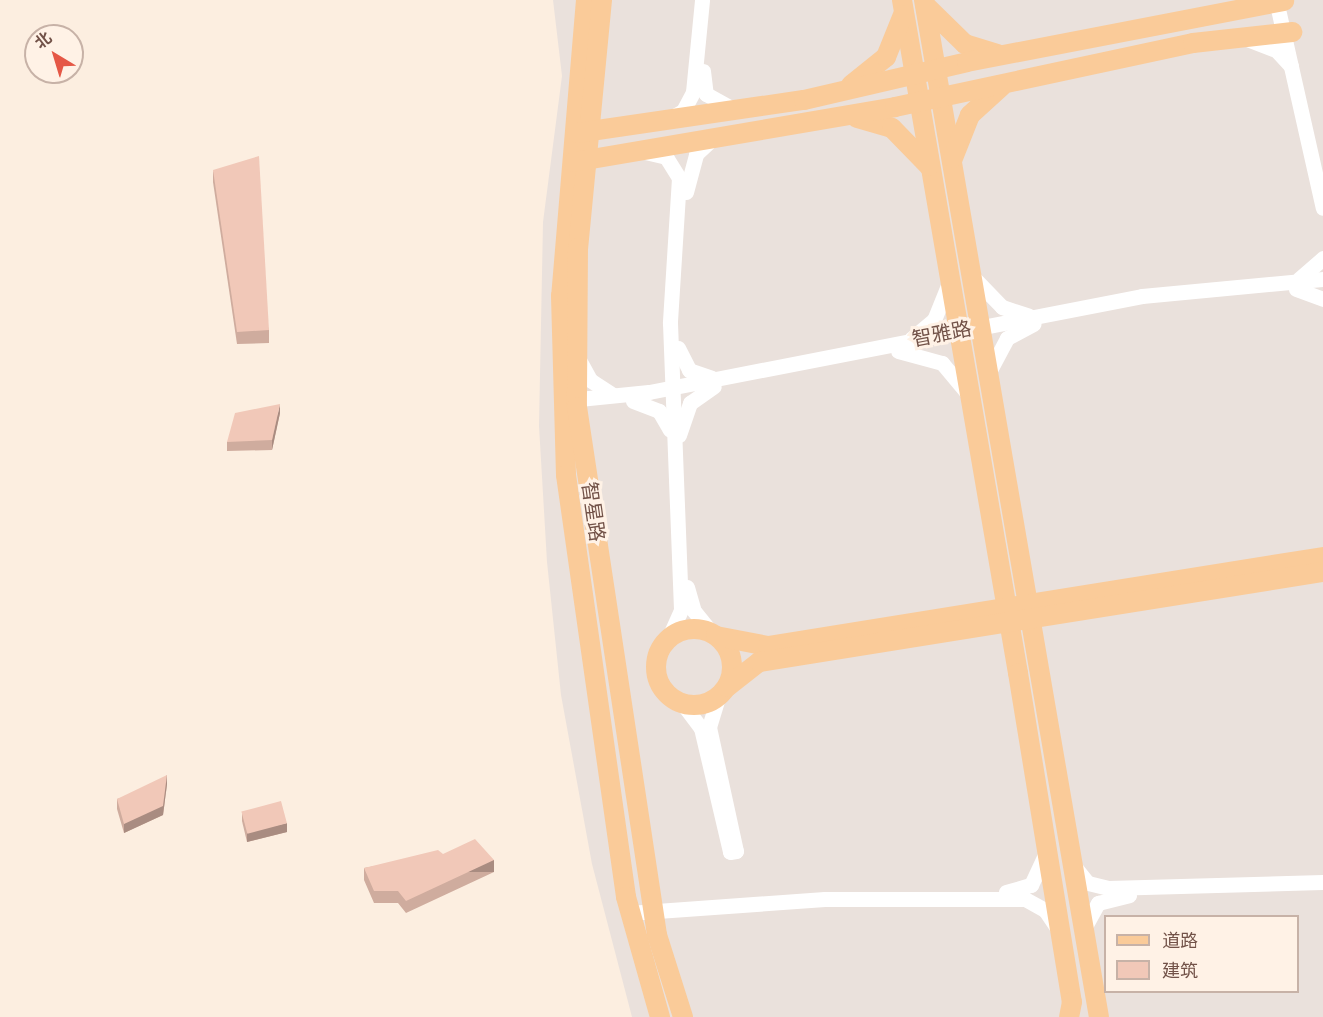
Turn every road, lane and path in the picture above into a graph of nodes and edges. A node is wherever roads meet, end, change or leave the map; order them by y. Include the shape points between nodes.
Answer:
1 (586, 0) edge
2 (602, 0) edge
3 (702, 0) edge
4 (709, 0) edge
5 (1244, 0) edge
6 (1280, 1) edge
7 (924, 2) edge
8 (903, 5) edge
9 (1222, 13) junction
10 (1288, 32) junction
11 (1232, 39) junction
12 (1006, 55) junction
13 (936, 69) junction
14 (1294, 72) junction
15 (915, 75) junction
16 (1012, 81) junction
17 (595, 85) junction
18 (836, 93) junction
19 (940, 96) junction
20 (920, 101) junction
21 (738, 110) junction
22 (839, 117) junction
23 (662, 121) junction
24 (628, 126) junction
25 (582, 132) junction
26 (712, 140) junction
27 (639, 152) junction
28 (615, 157) junction
29 (578, 162) junction
30 (952, 164) junction
31 (932, 170) junction
32 (1323, 173) edge
33 (582, 185) junction
34 (1323, 208) edge
35 (1323, 258) edge
36 (969, 270) junction
37 (949, 276) junction
38 (1323, 279) edge
39 (1295, 285) junction
40 (1323, 287) edge
41 (1323, 299) edge
42 (1038, 320) junction
43 (979, 332) junction
44 (958, 336) junction
45 (899, 347) junction
46 (576, 349) junction
47 (674, 350) junction
48 (714, 382) junction
49 (675, 390) junction
50 (988, 390) junction
51 (967, 393) junction
52 (616, 396) junction
53 (634, 397) junction
54 (569, 404) junction
55 (675, 435) junction
56 (1323, 557) edge
57 (1019, 559) junction
58 (997, 560) junction
59 (1323, 572) edge
60 (1075, 607) junction
61 (1029, 614) junction
62 (1008, 617) junction
63 (963, 624) junction
64 (714, 634) junction
65 (667, 641) junction
66 (1038, 663) junction
67 (1017, 667) junction
68 (723, 692) junction
69 (682, 703) junction
70 (1046, 850) junction
71 (1070, 858) junction
72 (1323, 882) edge
73 (1323, 890) edge
74 (653, 906) junction
75 (628, 909) junction
76 (1060, 932) junction
77 (1082, 936) junction
78 (660, 1017) edge
79 (683, 1017) edge
80 (1070, 1017) edge
81 (1099, 1017) edge

1 - 25 main road, 智星路
2 - 17 main road, 智星路
3 - 23 street via 693,92 683,111
4 - 21 street via 704,88 718,105
5 - 9 street
6 - 9 main road
6 - 10 street
7 - 12 main road via 965,44
7 - 13 main road
8 - 15 main road
8 - 18 main road via 886,57
9 - 12 main road
10 - 11 main road
10 - 14 street
10 - 32 street
11 - 14 street via 1276,50
11 - 16 main road
12 - 13 main road
13 - 15 main road
13 - 19 main road
14 - 34 street
15 - 18 main road
15 - 20 main road
16 - 19 main road
16 - 30 main road via 970,116
17 - 24 main road via 605,113
17 - 25 main road, 智星路
18 - 21 main road
19 - 20 main road
19 - 30 main road
20 - 22 main road
20 - 31 main road
21 - 23 main road
22 - 26 main road
22 - 31 main road via 892,128
23 - 24 main road
24 - 25 main road
25 - 29 main road, 智星路
26 - 27 main road
26 - 47 street via 696,154 688,172
27 - 28 main road
27 - 47 street via 666,157 679,178
28 - 29 main road
28 - 33 main road via 596,167
29 - 33 main road, 智星路
29 - 54 main road, 智星路 via 561,296
30 - 36 main road
31 - 37 main road
33 - 46 main road, 智星路
35 - 39 street
36 - 42 street via 1002,308
36 - 43 main road
37 - 44 main road
37 - 45 street via 948,295 934,320 925,331
38 - 39 street, 智雅路
39 - 40 street, 智雅路
39 - 41 street
39 - 42 street, 智雅路 via 1161,300
42 - 43 street, 智雅路
42 - 50 street via 998,347
43 - 44 street, 智雅路
43 - 50 main road
44 - 45 street, 智雅路
44 - 51 main road
45 - 48 street, 智雅路
45 - 51 street via 942,363
46 - 52 street via 590,380
46 - 54 main road, 智星路
47 - 48 street via 688,370
47 - 49 street
47 - 53 street via 663,373
48 - 49 street, 智雅路
48 - 55 street via 685,410
49 - 53 street, 智雅路
49 - 55 street
50 - 57 main road
51 - 58 main road
52 - 53 street, 智雅路
52 - 54 street, 智雅路
53 - 54 street, 智雅路
53 - 55 street via 659,411
54 - 74 main road, 智星路
54 - 75 main road, 智星路 via 571,529
55 - 64 street via 686,582 694,611
55 - 65 street via 681,610
56 - 60 main road
57 - 60 main road via 1040,590
57 - 61 main road
58 - 62 main road
58 - 63 main road via 998,580 989,599
59 - 60 main road
60 - 61 main road
60 - 66 main road via 1045,633
61 - 62 main road
61 - 66 main road
62 - 63 main road
62 - 67 main road
63 - 64 main road via 768,646
63 - 67 main road via 1000,643
63 - 68 main road via 759,662
64 - 65 main road via 688,629
64 - 68 main road via 732,662
65 - 69 main road via 657,675 666,692
66 - 71 main road
67 - 70 main road
68 - 69 main road via 695,705
68 - 69 street via 710,727 736,851 730,852 701,728
70 - 74 street via 1038,879 1015,891 812,893
70 - 76 main road
71 - 72 street via 1088,883 1108,888
71 - 77 main road
73 - 77 street via 1111,897 1090,912
74 - 75 street
74 - 76 street via 825,899 1025,899 1045,910
74 - 79 main road, 智星路
75 - 78 main road, 智星路
76 - 80 main road
77 - 81 main road

